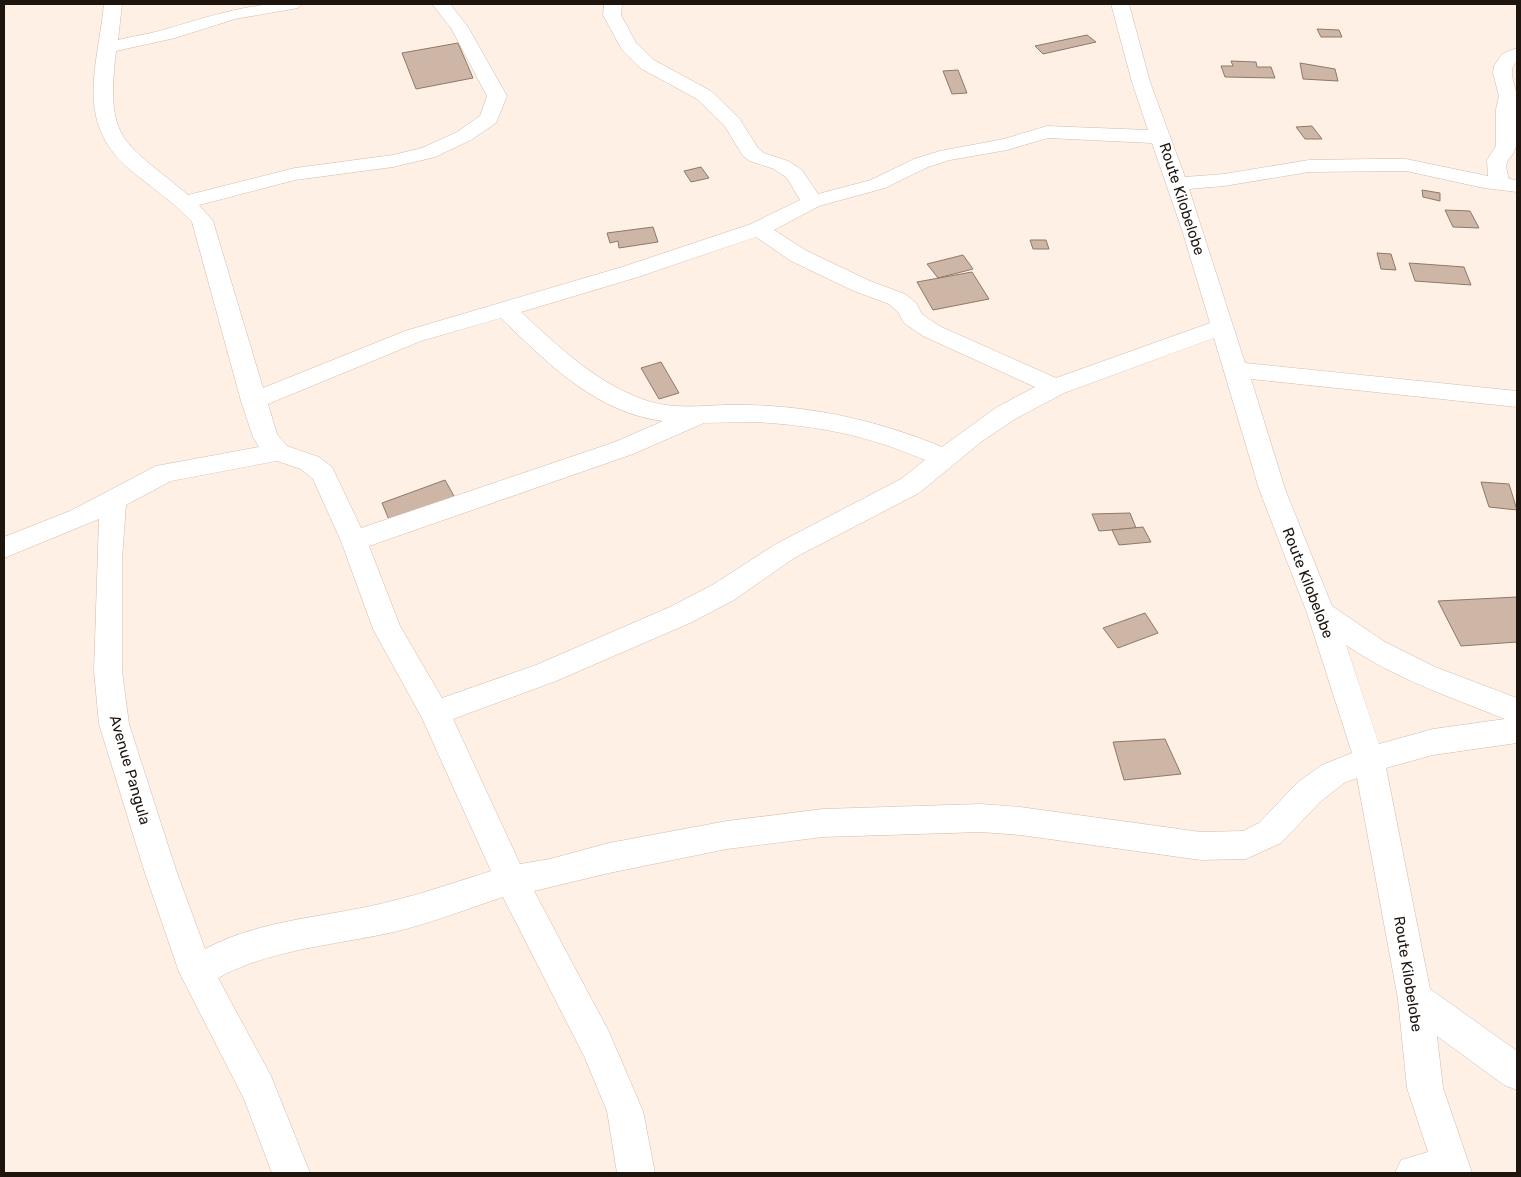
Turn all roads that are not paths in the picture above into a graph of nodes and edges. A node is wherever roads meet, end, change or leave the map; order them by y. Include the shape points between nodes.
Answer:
1 (113, 4) edge
2 (292, 4) edge
3 (441, 4) edge
4 (613, 4) edge
5 (1120, 4) edge
6 (110, 47) junction
7 (1517, 52) edge
8 (1162, 137) junction
9 (1177, 184) junction
10 (1509, 185) edge
11 (187, 202) junction
12 (812, 202) junction
13 (759, 229) junction
14 (504, 308) junction
15 (1221, 327) junction
16 (1237, 370) junction
17 (1055, 388) junction
18 (1517, 399) edge
19 (253, 401) junction
20 (700, 415) junction
21 (278, 452) junction
22 (944, 458) junction
23 (113, 500) junction
24 (354, 541) junction
25 (4, 548) edge
26 (1321, 613) junction
27 (1517, 711) edge
28 (435, 713) junction
29 (1517, 730) edge
30 (1369, 760) junction
31 (511, 880) junction
32 (196, 972) junction
33 (1415, 1000) junction
34 (1517, 1072) edge
35 (1452, 1170) edge
36 (291, 1173) edge
37 (636, 1173) edge
38 (1414, 1173) edge

1 - 6 street
2 - 6 street via 232,14 169,34
3 - 11 street via 459,27 496,96 490,119 428,153 295,174
4 - 12 street via 612,15 628,46 646,64 704,95 732,122 750,152 795,174
5 - 8 street, Route Kilobelobe via 1141,82
6 - 11 street via 104,71 103,99 110,134 145,171
7 - 10 street via 1503,66 1509,96 1506,147 1495,164
8 - 9 street, Route Kilobelobe
8 - 12 street via 1036,133 1007,144 947,155 878,184
9 - 10 street via 1309,166 1406,165
9 - 15 street, Route Kilobelobe
11 - 19 street via 202,220
12 - 13 street
13 - 14 street via 622,275
13 - 17 street via 799,256 897,299 908,308 912,318 931,331
14 - 19 street via 413,336
14 - 20 street via 547,350 593,384 638,407
15 - 16 street, Route Kilobelobe
15 - 17 street
16 - 18 street
16 - 26 street, Route Kilobelobe via 1272,489
17 - 22 street via 1006,413
19 - 21 street via 265,437
20 - 22 street via 727,412 842,422 896,438
20 - 24 street via 624,448
21 - 23 street via 165,474
21 - 24 street via 310,463 323,474
22 - 28 street via 910,486 785,551 724,592 680,615 546,673
23 - 25 street via 79,518
23 - 32 street, Avenue Pangula via 108,671 114,724
24 - 28 street via 387,629
26 - 27 street via 1375,650 1425,676
26 - 30 street, Route Kilobelobe
28 - 31 street
29 - 30 street via 1433,742
30 - 31 street via 1333,774 1288,811 1270,832 1246,844 1200,846 981,818 823,823 682,843
30 - 33 street, Route Kilobelobe
31 - 32 street via 396,916 229,954
31 - 37 street via 597,1044 625,1111
32 - 36 street, Avenue Pangula via 258,1089
33 - 34 street
33 - 35 street, Route Kilobelobe via 1425,1088
35 - 38 street

